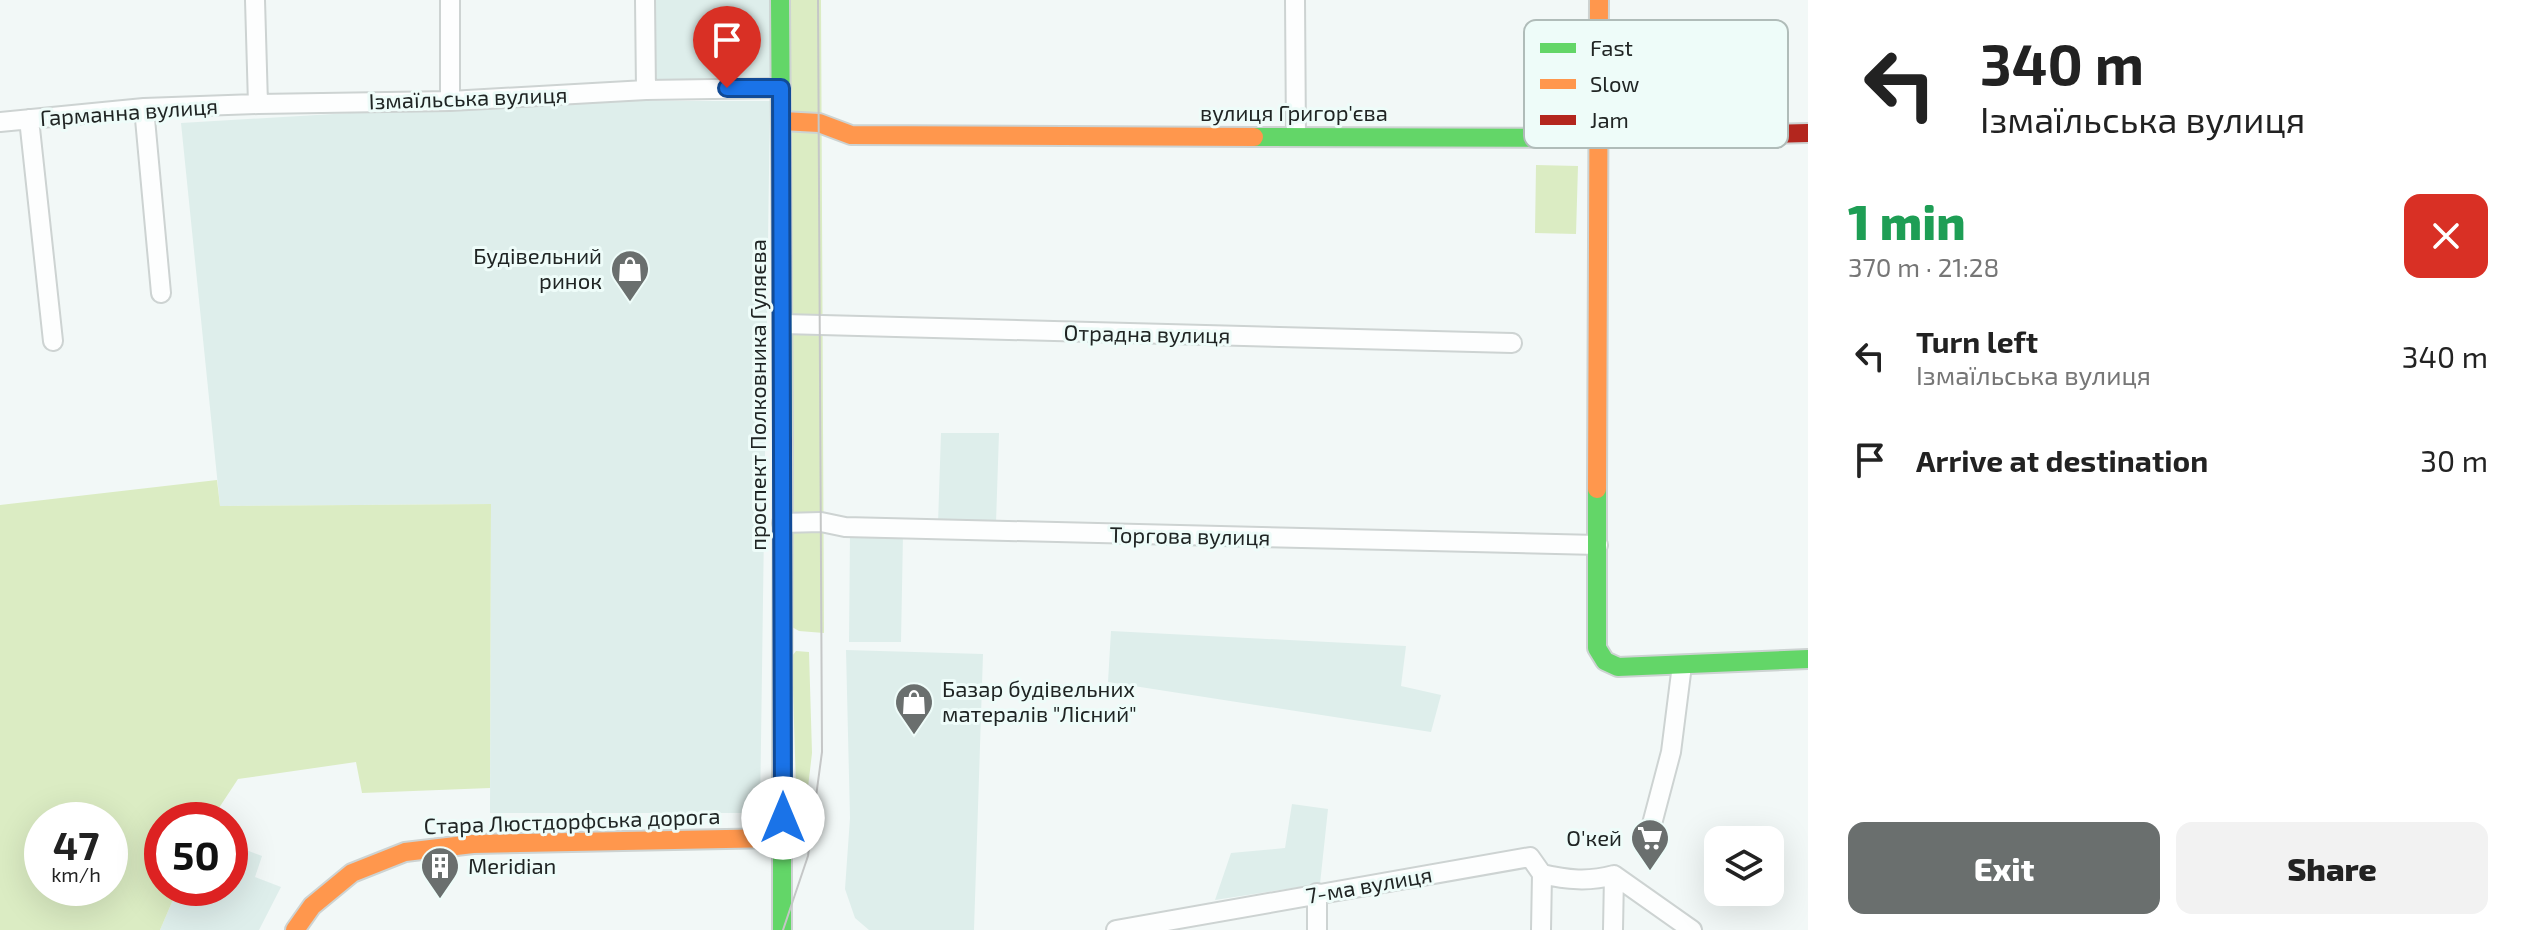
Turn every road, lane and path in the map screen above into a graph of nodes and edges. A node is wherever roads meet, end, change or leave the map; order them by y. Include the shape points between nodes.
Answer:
1 (255, 0) edge
2 (450, 0) edge
3 (645, 0) edge
4 (780, 0) edge
5 (1295, 0) edge
6 (781, 88) junction
7 (646, 90) junction
8 (450, 101) junction
9 (258, 104) junction
10 (144, 108) junction
11 (29, 119) junction
12 (782, 121) junction
13 (0, 122) edge
14 (1808, 133) edge
15 (1788, 134) edge
16 (1296, 137) junction
17 (1524, 139) edge
18 (1599, 148) edge
19 (161, 293) dead end
20 (783, 324) junction
21 (53, 341) dead end
22 (1512, 343) dead end
23 (782, 523) junction
24 (1598, 545) junction
25 (1808, 659) edge
26 (1682, 665) junction
27 (1652, 824) dead end
28 (783, 838) junction
29 (1542, 874) junction
30 (1614, 875) junction
31 (1317, 893) junction
32 (295, 930) edge
33 (782, 930) edge
34 (1116, 930) edge
35 (1317, 930) edge
36 (1541, 930) edge
37 (1613, 930) edge
38 (1692, 930) edge

1 - 9 street
2 - 8 street
3 - 7 street
4 - 6 street, проспект Полковника Гуляєва
5 - 16 street
6 - 7 street, Ізмаїльська вулиця
6 - 12 street, проспект Полковника Гуляєва
7 - 8 street, Ізмаїльська вулиця
8 - 9 street, Ізмаїльська вулиця
9 - 10 street, Гарманна вулиця
10 - 11 street, Гарманна вулиця
10 - 19 street
11 - 13 street, Гарманна вулиця
11 - 21 street
12 - 16 street, вулиця Григор'єва via 819,123 851,135
12 - 20 street, проспект Полковника Гуляєва
14 - 15 street, вулиця Григор'єва
16 - 17 street, вулиця Григор'єва
18 - 24 street
20 - 22 street, Отрадна вулиця
20 - 23 street, проспект Полковника Гуляєва
23 - 24 street, Торгова вулиця
23 - 28 street, проспект Полковника Гуляєва
24 - 26 street via 1597,648 1605,661 1618,667
25 - 26 street
26 - 27 street via 1671,752
28 - 32 street, Стара Люстдорфська дорога via 473,844 405,852 352,873 312,906
28 - 33 street, проспект Полковника Гуляєва
29 - 30 street, 7-ма вулиця via 1580,881
29 - 31 street, 7-ма вулиця via 1530,857
29 - 36 street
30 - 37 street
30 - 38 street
31 - 34 street, 7-ма вулиця
31 - 35 street

